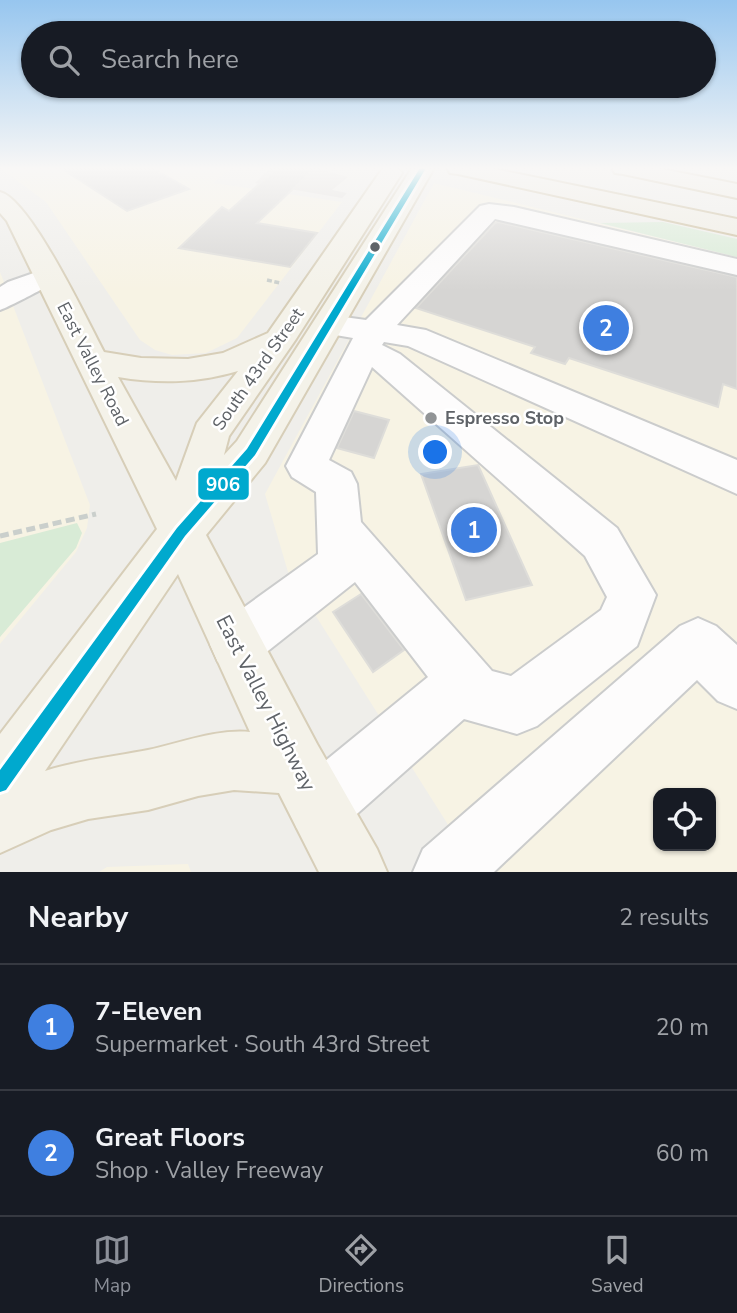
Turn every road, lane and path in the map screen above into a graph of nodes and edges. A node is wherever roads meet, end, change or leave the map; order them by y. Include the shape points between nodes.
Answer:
1 (9, 209) edge
2 (378, 209) edge
3 (395, 209) edge
4 (650, 209) edge
5 (737, 227) edge
6 (737, 267) edge
7 (48, 277) junction
8 (267, 280) dead end
9 (284, 284) dead end
10 (0, 301) edge
11 (355, 335) junction
12 (280, 339) junction
13 (92, 360) junction
14 (737, 478) edge
15 (96, 514) dead end
16 (339, 527) junction
17 (181, 532) junction
18 (0, 536) edge
19 (236, 644) junction
20 (737, 682) edge
21 (475, 694) junction
22 (0, 784) edge
23 (307, 786) junction
24 (0, 821) edge
25 (354, 872) edge
26 (446, 872) edge

1 - 7 main road, East Valley Road
2 - 12 main road, South 43rd Street
3 - 11 main road, South 43rd Street
4 - 5 highway
6 - 11 lane via 489,211
7 - 10 lane via 18,288
7 - 13 main road, East Valley Road
8 - 9 path
11 - 14 lane via 415,337
11 - 16 lane via 306,466 335,484
11 - 17 main road, South 43rd Street
11 - 21 lane via 601,542 632,595 619,628 517,706
12 - 13 main road via 234,361 173,373 133,371
12 - 17 main road, South 43rd Street via 211,433
13 - 17 main road, East Valley Road
15 - 18 path
16 - 19 lane via 342,564
16 - 21 lane
17 - 19 main road, East Valley Highway
17 - 22 main road
19 - 23 main road, East Valley Highway
20 - 26 lane via 698,644
21 - 23 lane via 456,689
23 - 24 main road via 234,760 88,789
23 - 25 main road, East Valley Highway

